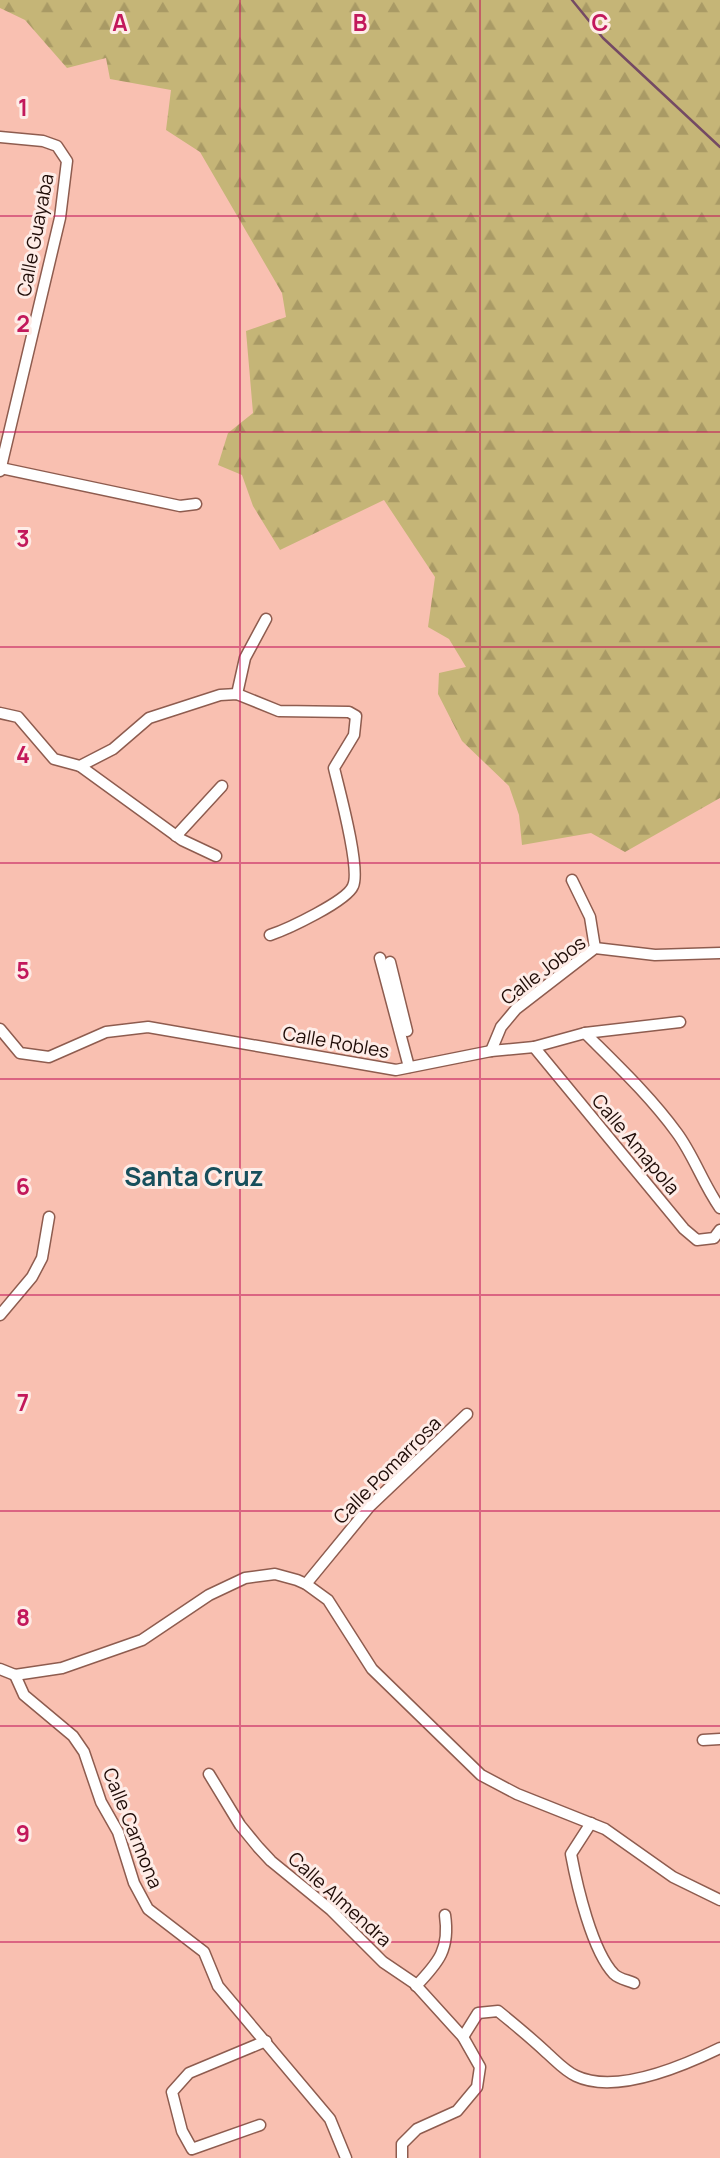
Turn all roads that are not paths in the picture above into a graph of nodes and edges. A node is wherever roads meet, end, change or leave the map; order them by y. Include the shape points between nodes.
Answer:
1 (0, 137) edge
2 (0, 470) edge
3 (196, 504) dead end
4 (266, 619) dead end
5 (237, 694) junction
6 (0, 713) edge
7 (80, 765) junction
8 (222, 786) dead end
9 (176, 835) junction
10 (216, 856) dead end
11 (572, 880) dead end
12 (270, 935) dead end
13 (595, 948) junction
14 (720, 953) edge
15 (385, 960) dead end
16 (680, 1022) dead end
17 (0, 1029) edge
18 (585, 1033) junction
19 (534, 1047) junction
20 (491, 1051) junction
21 (413, 1067) junction
22 (720, 1208) edge
23 (49, 1217) dead end
24 (720, 1230) edge
25 (0, 1315) edge
26 (467, 1414) dead end
27 (306, 1584) junction
28 (0, 1670) edge
29 (15, 1675) junction
30 (720, 1739) edge
31 (703, 1740) dead end
32 (209, 1774) dead end
33 (591, 1823) junction
34 (720, 1900) edge
35 (445, 1915) dead end
36 (634, 1983) dead end
37 (416, 1986) junction
38 (463, 2037) junction
39 (266, 2041) junction
40 (720, 2048) edge
41 (260, 2125) dead end
42 (346, 2158) edge
43 (402, 2158) edge

1 - 2 street, Calle Guayaba via 57,146 67,161 60,218
2 - 3 street via 180,506
4 - 5 street via 245,658
5 - 7 street via 220,695 149,718 113,749
5 - 12 street via 279,711 349,712 356,716 354,735 334,768 350,832 355,883 348,894 291,928
6 - 7 street via 18,717 54,759
7 - 9 street
8 - 9 street
9 - 10 street
11 - 13 street via 590,918
13 - 14 street, Calle Jobos via 655,954
13 - 20 street, Calle Jobos via 516,1009 500,1027
15 - 21 street
16 - 18 street, Calle Robles
17 - 21 street, Calle Robles via 20,1053 49,1057 106,1032 148,1027 396,1070
18 - 19 street, Calle Robles
18 - 22 street, Calle Amapola via 650,1098 679,1135
19 - 20 street, Calle Robles
19 - 24 street, Calle Amapola via 684,1229 697,1240 714,1238
20 - 21 street, Calle Robles
23 - 25 street via 42,1258
26 - 27 street, Calle Pomarrosa via 370,1506
27 - 29 street via 275,1574 245,1578 209,1594 142,1640 62,1668
27 - 33 street via 328,1601 372,1669 472,1769 517,1794
28 - 29 street
29 - 39 street, Calle Carmona via 24,1695 73,1736 84,1752 148,1909 204,1952 218,1986
30 - 31 street
32 - 37 street, Calle Almendra via 240,1825 271,1861
33 - 34 street via 673,1877
33 - 36 street via 571,1854 576,1881 601,1955 616,1976
35 - 37 street via 445,1949
37 - 38 street, Calle Almendra
38 - 40 street via 478,2012 498,2011 569,2072 604,2082 660,2072
38 - 43 street, Calle Almendra via 480,2067 477,2087 457,2111 417,2129 402,2144
39 - 41 street via 189,2073 172,2092 192,2149
39 - 42 street, Calle Carmona via 330,2119

